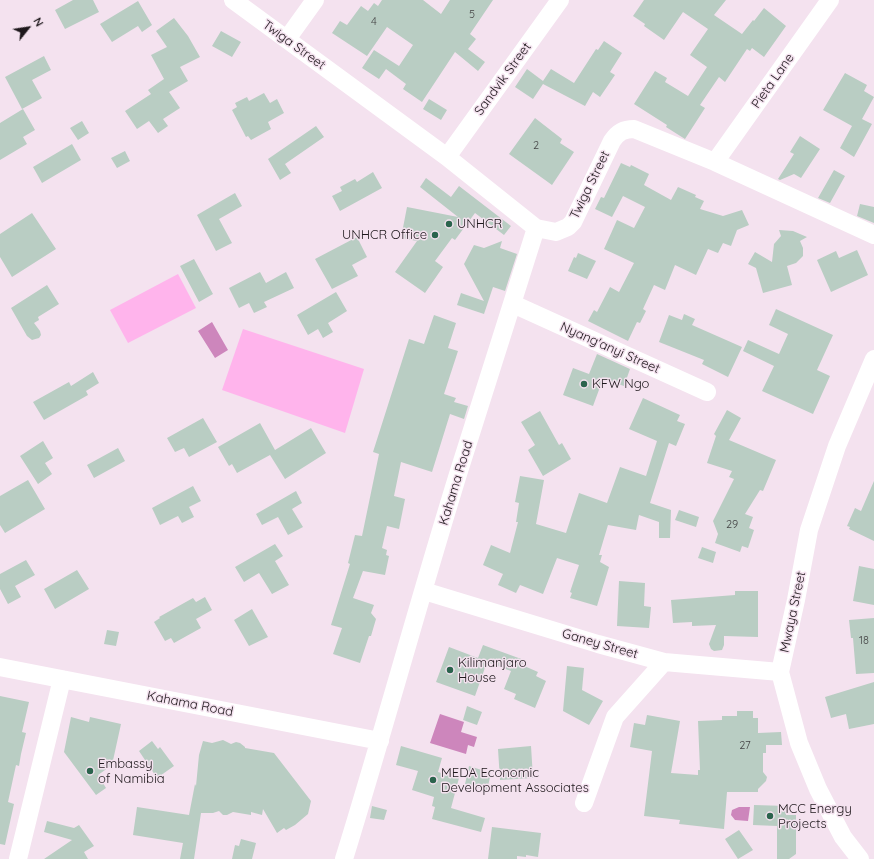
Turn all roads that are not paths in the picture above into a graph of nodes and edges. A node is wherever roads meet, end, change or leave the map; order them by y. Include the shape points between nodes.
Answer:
1 (233, 0) edge
2 (315, 0) edge
3 (560, 0) edge
4 (830, 0) edge
5 (287, 39) junction
6 (447, 157) junction
7 (715, 162) junction
8 (536, 228) junction
9 (874, 235) edge
10 (513, 304) junction
11 (873, 363) edge
12 (707, 392) dead end
13 (424, 591) junction
14 (664, 662) junction
15 (0, 667) edge
16 (780, 672) junction
17 (62, 679) junction
18 (380, 741) junction
19 (584, 803) dead end
20 (18, 859) edge
21 (344, 859) edge
22 (860, 859) edge

1 - 5 street, Twiga Street
2 - 5 street
3 - 6 street, Sandvik Street
4 - 7 street, Pieta Lane
5 - 6 street, Twiga Street
6 - 8 street, Twiga Street
7 - 8 street, Twiga Street via 634,128 621,131 615,135 573,222 556,232
7 - 9 street, Twiga Street
8 - 10 street, Kahama Road
10 - 12 street, Nyang'anyi Street
10 - 13 street, Kahama Road via 459,471
11 - 16 street, Mwaya Street via 837,446 809,530
13 - 14 street, Ganey Street
13 - 18 street, Kahama Road
14 - 16 street, Ganey Street
14 - 19 street via 615,717
15 - 17 street, Kahama Road
16 - 22 street, Mwaya Street via 799,743 818,789 843,837
17 - 18 street, Kahama Road
17 - 20 street
18 - 21 street, Kahama Road

